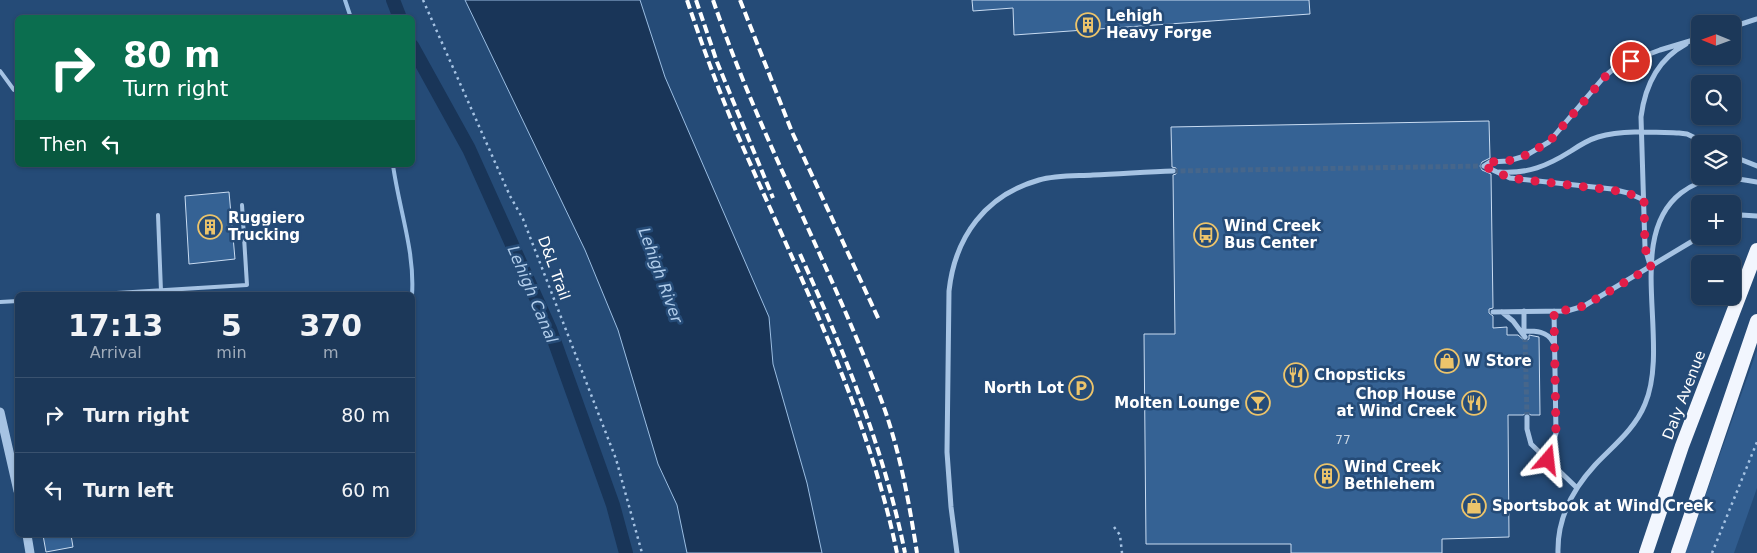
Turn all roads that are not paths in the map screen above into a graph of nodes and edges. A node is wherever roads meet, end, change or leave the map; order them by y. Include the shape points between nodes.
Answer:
1 (1757, 19) edge
2 (1741, 24) edge
3 (1691, 40) edge
4 (1691, 42) edge
5 (0, 71) edge
6 (15, 90) edge
7 (1691, 136) edge
8 (1741, 160) edge
9 (1757, 166) edge
10 (1172, 171) tunnel mouth
11 (1491, 171) junction
12 (1757, 182) edge
13 (1644, 200) junction
14 (242, 206) dead end
15 (158, 215) dead end
16 (1741, 215) edge
17 (1757, 216) edge
18 (1691, 242) edge
19 (1757, 250) edge
20 (1651, 267) junction
21 (161, 291) junction
22 (142, 292) edge
23 (15, 301) edge
24 (0, 302) edge
25 (1524, 311) junction
26 (1554, 311) junction
27 (1493, 312) dead end
28 (1502, 312) junction
29 (1757, 320) edge
30 (1524, 334) junction
31 (1554, 344) junction
32 (0, 412) edge
33 (1527, 417) tunnel mouth
34 (1548, 460) junction
35 (15, 476) edge
36 (1576, 487) junction
37 (27, 537) edge
38 (30, 553) edge
39 (957, 553) edge
40 (1558, 553) edge
41 (1646, 553) edge
42 (1678, 553) edge

1 - 2 street
3 - 11 street via 1617,66 1549,142 1524,156 1484,166
4 - 13 street via 1662,64 1646,91 1641,117
5 - 6 lane
7 - 11 street via 1679,133 1603,135 1538,168 1510,173
8 - 9 street
10 - 39 street via 1040,180 1004,196 979,216 970,228 955,259 949,290 947,452
11 - 13 street via 1510,178 1628,193
12 - 20 street via 1712,179 1678,195 1660,220
13 - 20 street via 1645,248
14 - 21 lane via 247,285
15 - 21 lane
16 - 17 street
18 - 20 street
19 - 41 highway, Daly Avenue via 1682,446
20 - 26 street via 1584,306
20 - 36 street via 1654,360 1648,396 1635,421 1613,449
21 - 22 lane
23 - 24 lane
25 - 26 street
25 - 28 street
25 - 30 street
26 - 31 street
27 - 28 street
28 - 30 street
29 - 42 highway
30 - 31 street via 1545,333
31 - 34 street via 1556,434
32 - 35 street
33 - 34 street via 1531,444
34 - 36 street
36 - 40 street via 1559,526
37 - 38 street

